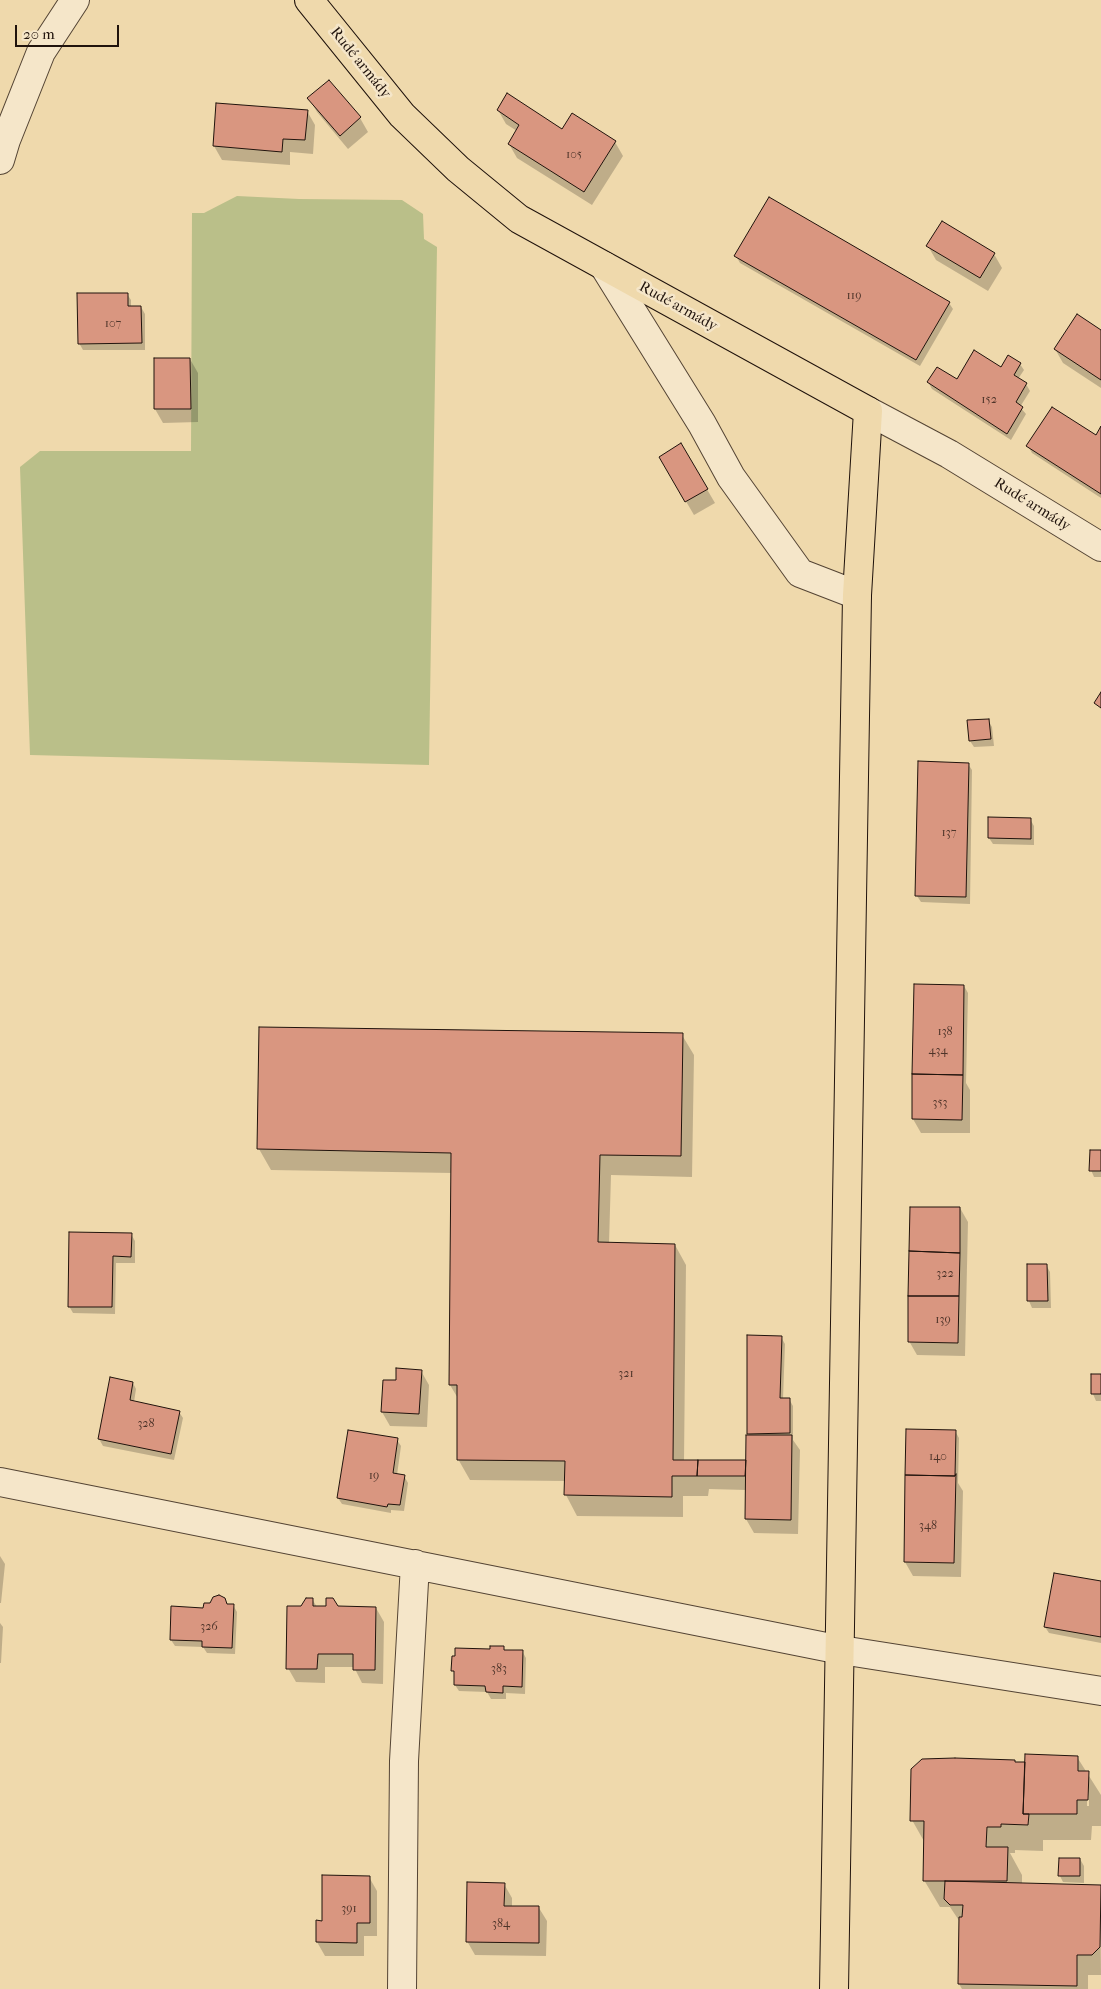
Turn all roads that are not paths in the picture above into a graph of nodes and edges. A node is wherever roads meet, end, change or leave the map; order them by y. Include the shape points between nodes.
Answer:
1 (75, 0) edge
2 (309, 0) edge
3 (0, 160) edge
4 (604, 266) junction
5 (868, 411) junction
6 (1101, 547) edge
7 (858, 595) junction
8 (0, 1482) edge
9 (415, 1564) junction
10 (841, 1650) junction
11 (1101, 1691) edge
12 (402, 1989) edge
13 (834, 1989) edge

1 - 3 street via 41,52
2 - 4 main road, Rudé armády via 402,115 458,169 519,219
4 - 5 main road, Rudé armády
4 - 7 street via 731,477 800,573
5 - 6 street, Rudé armády via 949,454
5 - 7 main road
7 - 10 main road
8 - 9 street
9 - 10 street
9 - 12 street via 404,1761
10 - 11 street
10 - 13 main road

